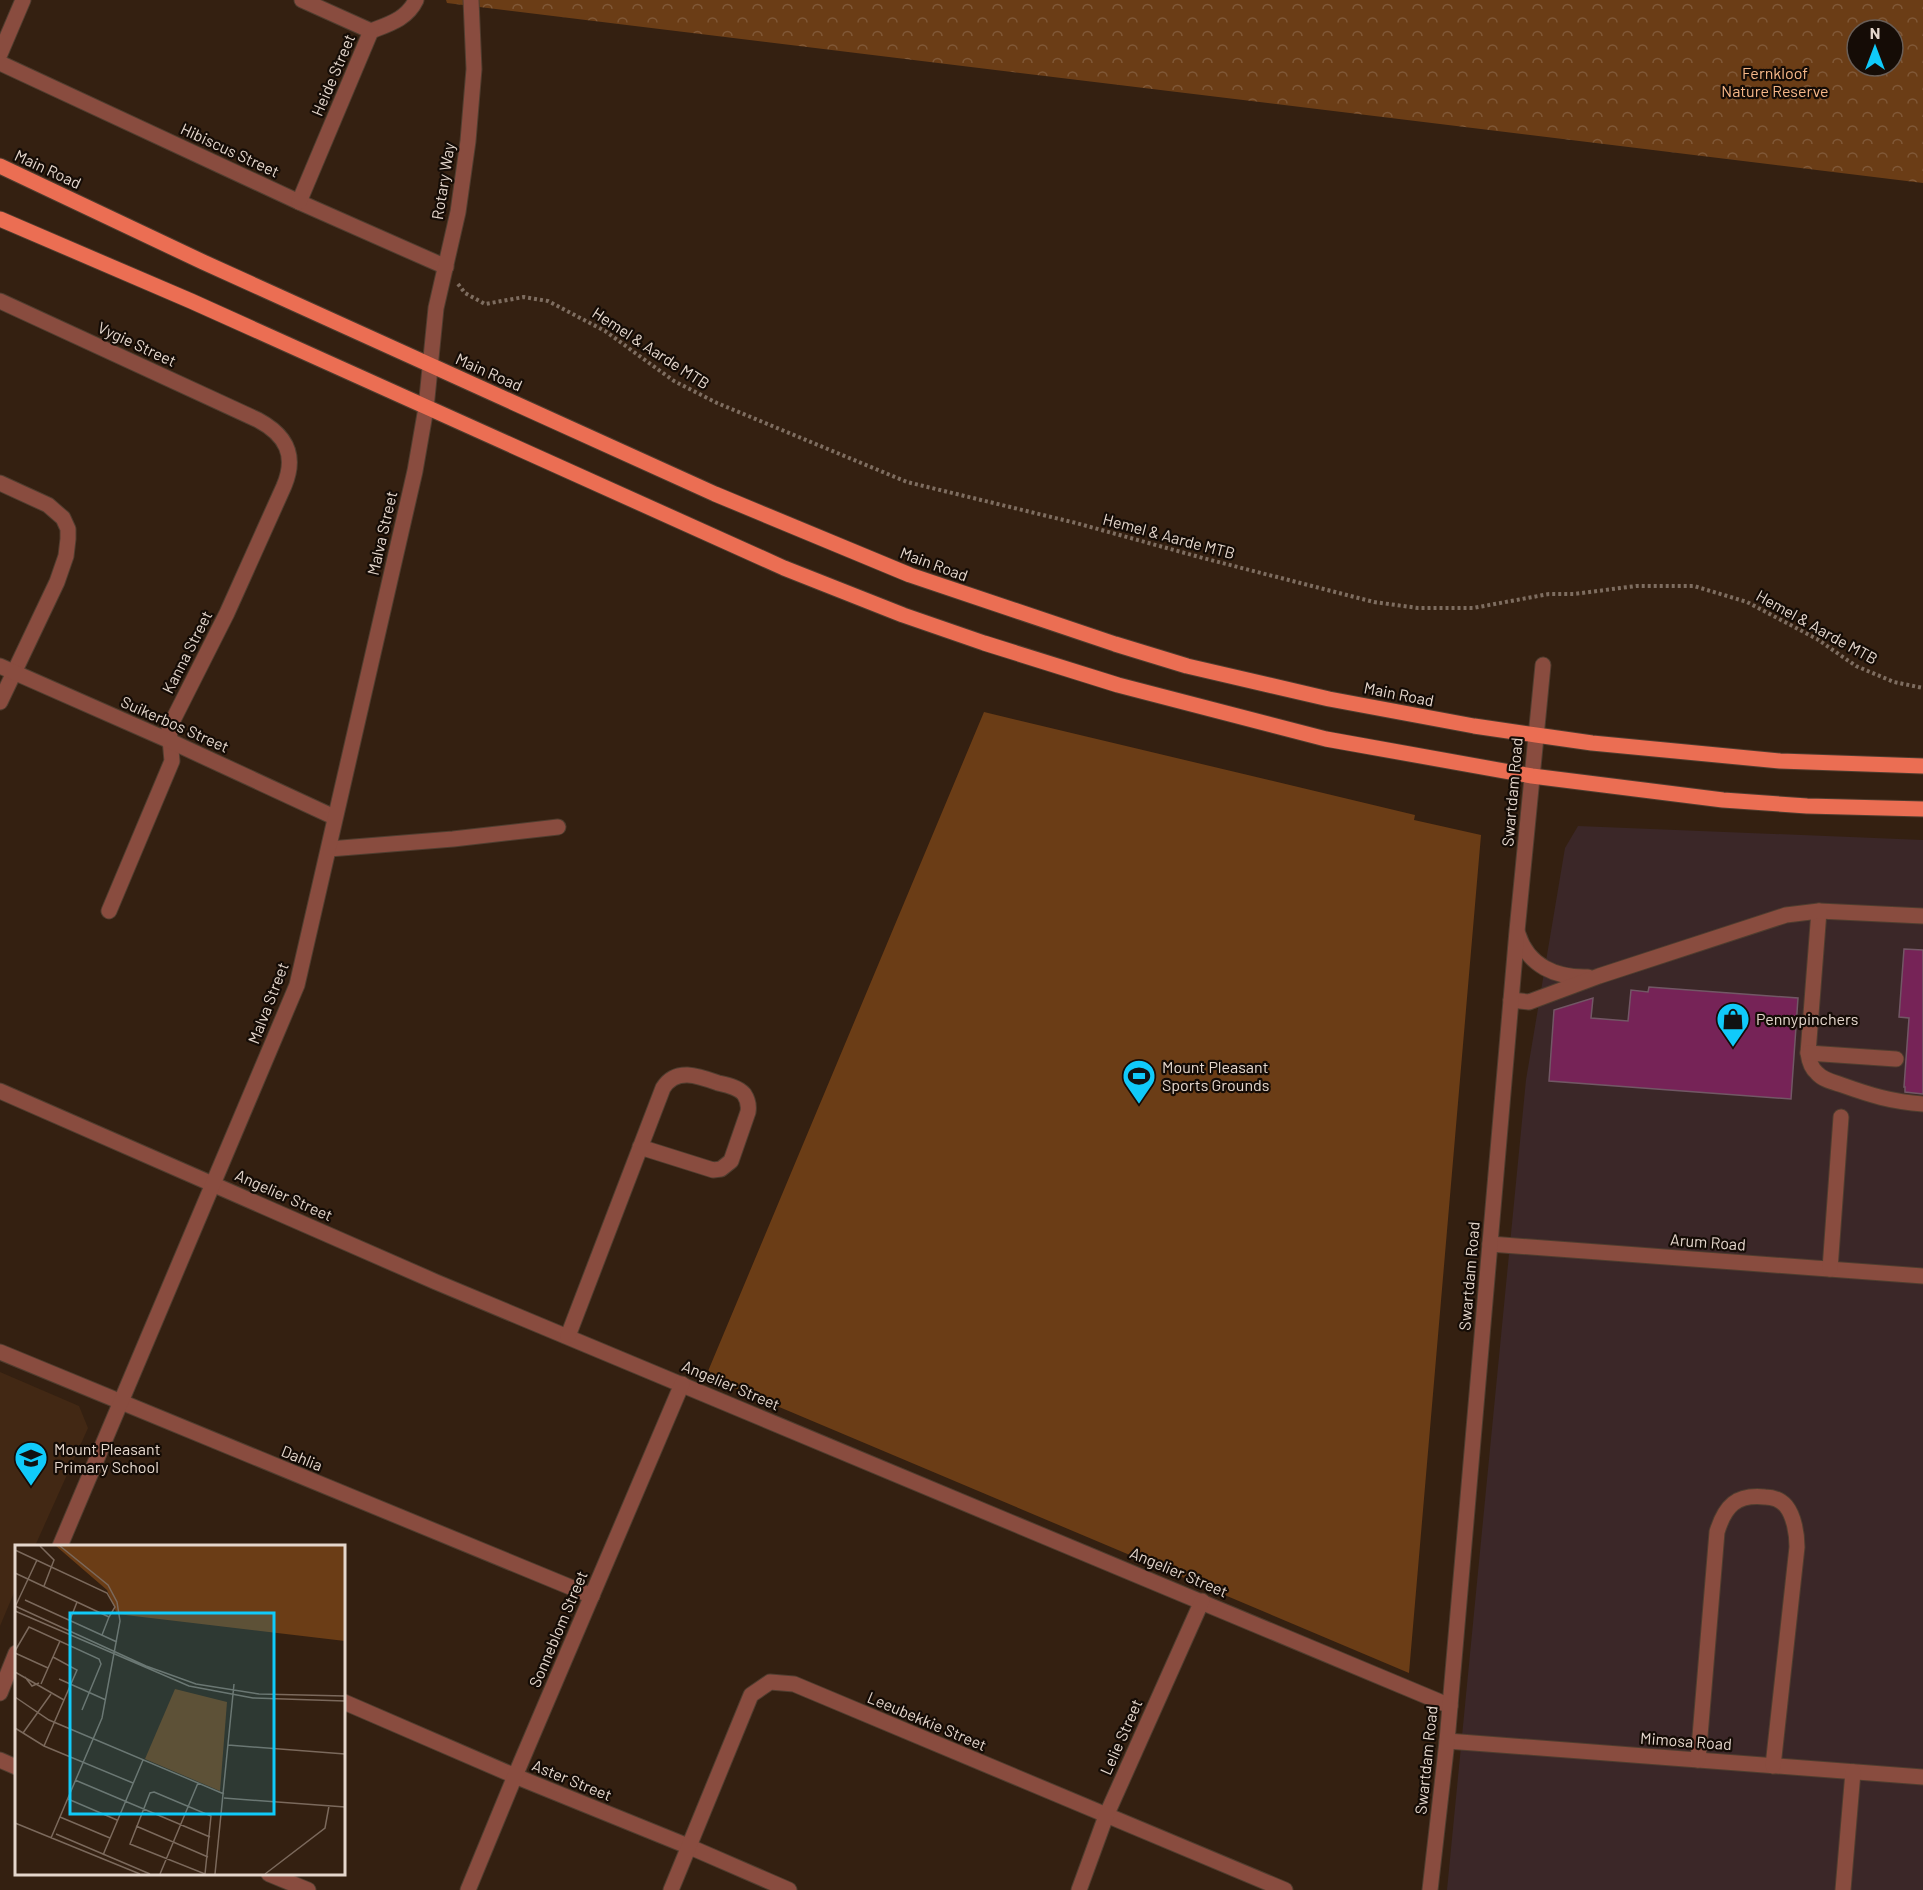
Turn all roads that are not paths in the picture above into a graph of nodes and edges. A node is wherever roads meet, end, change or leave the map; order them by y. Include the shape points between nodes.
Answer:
1 (23, 0) edge
2 (302, 0) edge
3 (416, 0) edge
4 (471, 0) edge
5 (371, 31) junction
6 (0, 54) edge
7 (0, 63) edge
8 (0, 166) edge
9 (299, 202) junction
10 (0, 219) edge
11 (446, 267) junction
12 (0, 301) edge
13 (430, 365) junction
14 (426, 408) junction
15 (258, 420) joint
16 (0, 483) edge
17 (1543, 665) dead end
18 (7, 669) edge
19 (0, 702) edge
20 (1536, 735) junction
21 (170, 741) junction
22 (1923, 766) edge
23 (1532, 776) junction
24 (1923, 809) edge
25 (334, 818) junction
26 (558, 827) dead end
27 (329, 849) junction
28 (1818, 910) junction
29 (109, 911) dead end
30 (1923, 916) edge
31 (1517, 931) junction
32 (1599, 976) junction
33 (1511, 1000) junction
34 (1808, 1053) junction
35 (1896, 1059) dead end
36 (0, 1091) edge
37 (1923, 1104) edge
38 (1841, 1117) dead end
39 (640, 1147) junction
40 (213, 1184) junction
41 (1490, 1244) junction
42 (1830, 1269) junction
43 (1923, 1276) edge
44 (568, 1336) junction
45 (0, 1352) edge
46 (682, 1384) junction
47 (120, 1402) junction
48 (60, 1545) edge
49 (591, 1596) junction
50 (1202, 1601) junction
51 (15, 1656) edge
52 (0, 1693) edge
53 (345, 1702) edge
54 (1450, 1706) junction
55 (1447, 1741) junction
56 (0, 1760) edge
57 (1698, 1760) junction
58 (1773, 1766) junction
59 (15, 1767) edge
60 (1853, 1772) junction
61 (515, 1776) junction
62 (1923, 1778) edge
63 (1106, 1816) junction
64 (690, 1847) junction
65 (271, 1875) edge
66 (308, 1890) edge
67 (468, 1890) edge
68 (671, 1890) edge
69 (789, 1890) edge
70 (1079, 1890) edge
71 (1285, 1890) edge
72 (1430, 1890) edge
73 (1843, 1890) edge

1 - 6 street
2 - 5 street, Heide Street
3 - 5 street via 397,22
4 - 11 street, Rotary Way via 474,69 468,141
5 - 9 street, Heide Street
7 - 9 street, Hibiscus Street
8 - 13 main road, Main Road
9 - 11 street, Hibiscus Street
10 - 14 main road
11 - 13 street, Rotary Way via 436,308
12 - 15 street, Vygie Street
13 - 14 street, Malva Street
13 - 20 main road, Main Road via 830,543 1015,612 1187,666 1390,711
14 - 23 main road via 784,568 984,643 1118,685 1304,733
14 - 25 street, Malva Street via 415,471
15 - 21 street, Kanna Street via 280,436 289,458 289,474 227,613 169,728
16 - 18 street via 48,505 63,518 68,529 66,556 57,582
17 - 20 street, Swartdam Road
18 - 19 street
18 - 21 street, Suikerbos Street
20 - 22 main road, Main Road via 1780,760
20 - 23 street, Swartdam Road
21 - 25 street, Suikerbos Street
21 - 29 street, Kanna Street via 172,761
23 - 24 main road via 1722,800
23 - 31 street, Swartdam Road
25 - 27 street, Malva Street
26 - 27 street
27 - 40 street, Malva Street via 297,985
28 - 30 street
28 - 32 street via 1786,915
28 - 34 street
31 - 32 street via 1527,954 1543,968 1566,976
31 - 33 street, Swartdam Road
32 - 33 street via 1529,1002
33 - 41 street, Swartdam Road
34 - 35 street
34 - 37 street via 1812,1069 1827,1079 1884,1100
36 - 40 street, Angelier Street
38 - 42 street
39 - 39 street via 663,1088 671,1078 693,1074 736,1088 749,1104 732,1161 722,1169 714,1170
39 - 44 street
40 - 44 street, Angelier Street
40 - 47 street, Malva Street
41 - 42 street, Arum Road
41 - 54 street, Swartdam Road
42 - 43 street, Arum Road
44 - 46 street, Angelier Street
45 - 47 street, Dahlia
46 - 49 street, Sonneblom Street
46 - 50 street, Angelier Street
47 - 48 street, Malva Street
47 - 49 street, Dahlia
49 - 61 street, Sonneblom Street
50 - 54 street, Angelier Street
50 - 63 street, Lelie Street
51 - 52 street
53 - 61 street, Aster Street
54 - 55 street, Swartdam Road
55 - 57 street, Mimosa Road
55 - 72 street, Swartdam Road
56 - 59 street
57 - 58 street, Mimosa Road
57 - 58 street via 1717,1532 1722,1515 1731,1504 1745,1496 1762,1496 1777,1498 1786,1506 1797,1534
58 - 60 street, Mimosa Road
60 - 62 street, Mimosa Road
60 - 73 street
61 - 64 street, Aster Street
61 - 67 street, Sonneblom Street
63 - 64 street, Leeubekkie Street via 794,1684 770,1682 751,1695
63 - 70 street, Lelie Street
63 - 71 street, Leeubekkie Street
64 - 68 street, Leeubekkie Street
64 - 69 street, Aster Street
65 - 66 street

